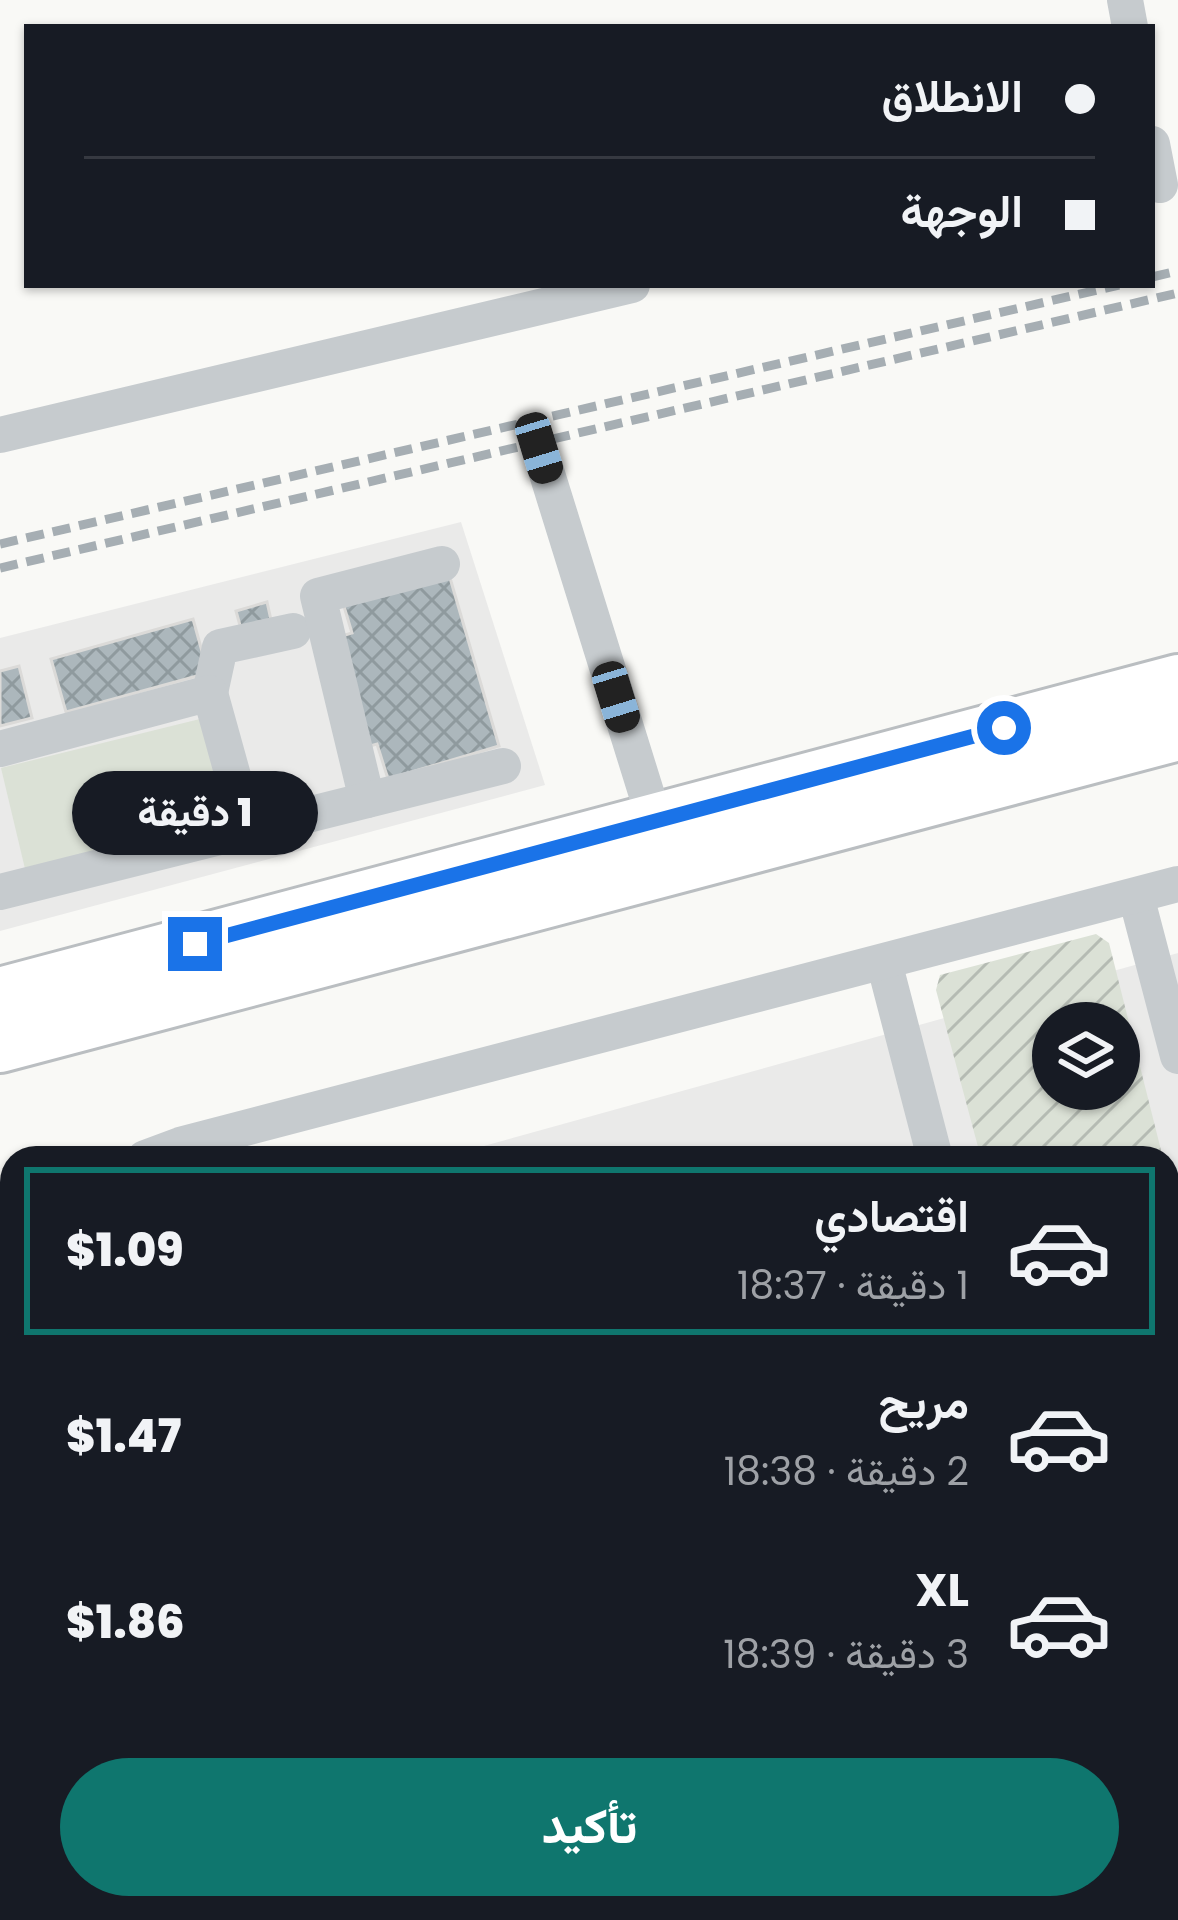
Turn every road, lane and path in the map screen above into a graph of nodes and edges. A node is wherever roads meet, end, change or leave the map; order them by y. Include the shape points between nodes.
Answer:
1 (1155, 155) edge
2 (1163, 185) edge
3 (619, 288) edge
4 (0, 435) edge
5 (539, 448) dead end
6 (442, 564) dead end
7 (293, 631) dead end
8 (1178, 682) edge
9 (210, 693) junction
10 (1178, 733) edge
11 (0, 749) edge
12 (503, 766) dead end
13 (367, 800) junction
14 (655, 821) junction
15 (248, 830) junction
16 (1178, 884) edge
17 (0, 892) edge
18 (1136, 896) junction
19 (884, 962) junction
20 (0, 995) edge
21 (0, 1046) edge
22 (1178, 1056) edge
23 (201, 1146) edge
24 (932, 1146) edge

1 - 2 street
3 - 4 street
5 - 14 street
6 - 13 street via 318,596
7 - 9 street via 220,647
8 - 14 highway
9 - 11 street
9 - 15 street
10 - 21 highway
12 - 13 street
13 - 15 street
14 - 20 highway
15 - 17 street
16 - 18 street
18 - 19 street
18 - 22 street
19 - 23 street
19 - 24 street

